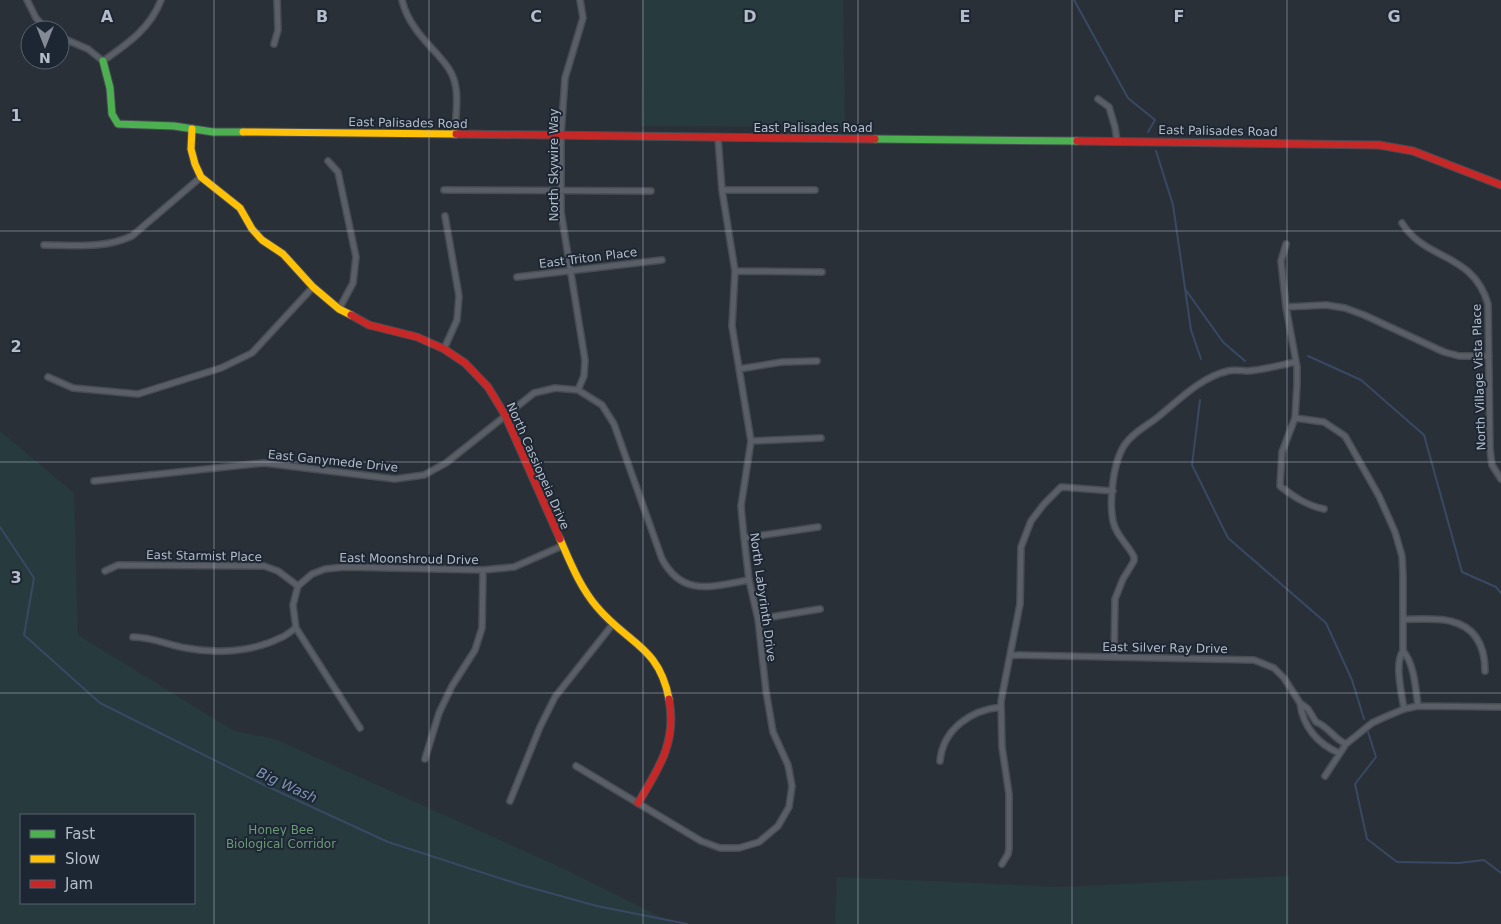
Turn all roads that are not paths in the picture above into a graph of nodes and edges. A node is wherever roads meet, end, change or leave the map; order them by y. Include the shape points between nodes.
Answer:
1 (27, 0) edge
2 (162, 0) edge
3 (277, 0) edge
4 (402, 0) edge
5 (580, 0) edge
6 (38, 20) edge
7 (70, 41) edge
8 (274, 44) dead end
9 (103, 61) junction
10 (1098, 99) dead end
11 (192, 129) junction
12 (455, 135) junction
13 (561, 135) junction
14 (718, 138) junction
15 (1116, 141) junction
16 (328, 161) dead end
17 (201, 176) junction
18 (1501, 185) edge
19 (444, 190) dead end
20 (561, 190) junction
21 (722, 190) junction
22 (815, 190) dead end
23 (651, 191) dead end
24 (445, 216) dead end
25 (1402, 223) dead end
26 (44, 244) dead end
27 (1286, 244) dead end
28 (662, 260) dead end
29 (570, 269) junction
30 (735, 271) junction
31 (822, 272) dead end
32 (517, 277) dead end
33 (313, 287) junction
34 (1286, 307) junction
35 (339, 308) junction
36 (444, 349) junction
37 (1489, 356) junction
38 (817, 361) dead end
39 (1296, 362) junction
40 (739, 369) junction
41 (48, 377) dead end
42 (578, 390) junction
43 (505, 416) junction
44 (1295, 418) junction
45 (821, 438) dead end
46 (751, 441) junction
47 (1501, 479) edge
48 (94, 481) dead end
49 (1113, 491) junction
50 (1324, 509) dead end
51 (818, 527) dead end
52 (744, 538) junction
53 (562, 546) junction
54 (483, 570) junction
55 (105, 571) dead end
56 (749, 580) junction
57 (298, 586) junction
58 (820, 609) dead end
59 (758, 619) junction
60 (1402, 619) junction
61 (613, 624) junction
62 (296, 628) junction
63 (133, 637) dead end
64 (1403, 651) junction
65 (1010, 655) junction
66 (1114, 657) junction
67 (1485, 671) dead end
68 (1300, 703) junction
69 (1418, 706) junction
70 (1001, 707) junction
71 (1501, 707) edge
72 (1404, 709) junction
73 (360, 728) dead end
74 (1346, 744) junction
75 (1339, 753) junction
76 (425, 759) dead end
77 (940, 761) dead end
78 (576, 766) dead end
79 (1325, 776) dead end
80 (510, 801) dead end
81 (638, 803) junction
82 (1002, 864) dead end

1 - 6 street
2 - 9 street via 156,14 137,37
3 - 8 street via 278,30
4 - 12 street via 419,34 454,78
5 - 13 street, North Skywire Way via 583,18 565,78
7 - 9 street via 88,49
9 - 11 street, East Palisades Road via 112,114 118,124
10 - 15 street via 1109,107
11 - 12 street, East Palisades Road
11 - 17 street, North Cassiopeia Drive via 191,149
12 - 13 street, East Palisades Road
13 - 14 street, East Palisades Road
13 - 20 street, North Skywire Way
14 - 15 street, East Palisades Road
14 - 21 street, North Labyrinth Drive
15 - 18 street, East Palisades Road via 1388,146 1423,153
16 - 35 street via 338,172 356,257 353,283
17 - 26 street via 132,236 119,242 104,245
17 - 33 street, North Cassiopeia Drive via 240,208 262,240 283,254
19 - 20 street
20 - 23 street
20 - 29 street, North Skywire Way
21 - 22 street
21 - 30 street, North Labyrinth Drive
24 - 36 street via 459,296 457,320
25 - 37 street, North Village Vista Place via 1409,234 1465,267 1479,283 1488,304
27 - 34 street via 1281,260
28 - 29 street, East Triton Place
29 - 32 street, East Triton Place
29 - 42 street, North Skywire Way via 585,360 584,376
30 - 31 street
30 - 40 street, North Labyrinth Drive via 732,326
33 - 35 street, North Cassiopeia Drive
33 - 41 street via 252,353 221,368 138,394 73,388
34 - 37 street via 1326,305 1346,308 1444,352 1458,356
34 - 39 street
35 - 36 street, North Cassiopeia Drive via 369,325 417,337
36 - 43 street, North Cassiopeia Drive via 465,363 488,387
37 - 47 street, North Village Vista Place via 1490,449 1492,465
38 - 40 street via 782,362
39 - 44 street
39 - 49 street via 1247,371 1229,370 1192,389 1126,443 1117,462
40 - 46 street, North Labyrinth Drive
42 - 43 street, East Ganymede Drive via 555,388 534,393
42 - 56 street, East Ganymede Drive via 602,405 614,424 668,572 694,586
43 - 48 street, East Ganymede Drive via 446,464 424,475 395,479 264,463
43 - 53 street, North Cassiopeia Drive
44 - 50 street via 1282,452 1280,486 1310,506
44 - 60 street via 1324,422 1346,436 1352,445 1379,496 1402,556
45 - 46 street
46 - 52 street, North Labyrinth Drive via 741,506
49 - 65 street via 1062,487 1030,521 1020,547 1020,604
49 - 66 street via 1113,522 1134,557 1115,599
51 - 52 street
52 - 56 street, North Labyrinth Drive
53 - 54 street, East Moonshroud Drive via 514,567
53 - 61 street, North Cassiopeia Drive via 581,586
54 - 57 street, East Moonshroud Drive via 346,567 312,574
54 - 76 street via 482,628 475,650 439,712
55 - 57 street, East Starmist Place via 118,565 264,566 278,570
56 - 59 street, North Labyrinth Drive
57 - 62 street via 293,605
58 - 59 street
59 - 81 street, North Labyrinth Drive via 774,732 788,765 792,786 789,807 778,826 758,842 739,848 720,848
60 - 64 street
60 - 67 street via 1450,621 1465,627 1475,635 1482,648
61 - 80 street via 555,697
61 - 81 street, North Cassiopeia Drive via 652,657 664,680 672,710 671,739 663,761
62 - 63 street via 281,638 236,650 206,651
62 - 73 street
64 - 69 street via 1414,677
64 - 72 street via 1398,677
65 - 66 street, East Silver Ray Drive
65 - 70 street
66 - 68 street, East Silver Ray Drive via 1254,660 1274,668
68 - 74 street, East Silver Ray Drive via 1308,708 1316,722
68 - 75 street, East Silver Ray Drive via 1311,734
69 - 71 street
69 - 72 street
70 - 77 street via 981,711 962,721 943,743
70 - 82 street via 1009,803 1009,848
72 - 74 street via 1372,723
74 - 75 street
75 - 79 street
78 - 81 street, North Labyrinth Drive

